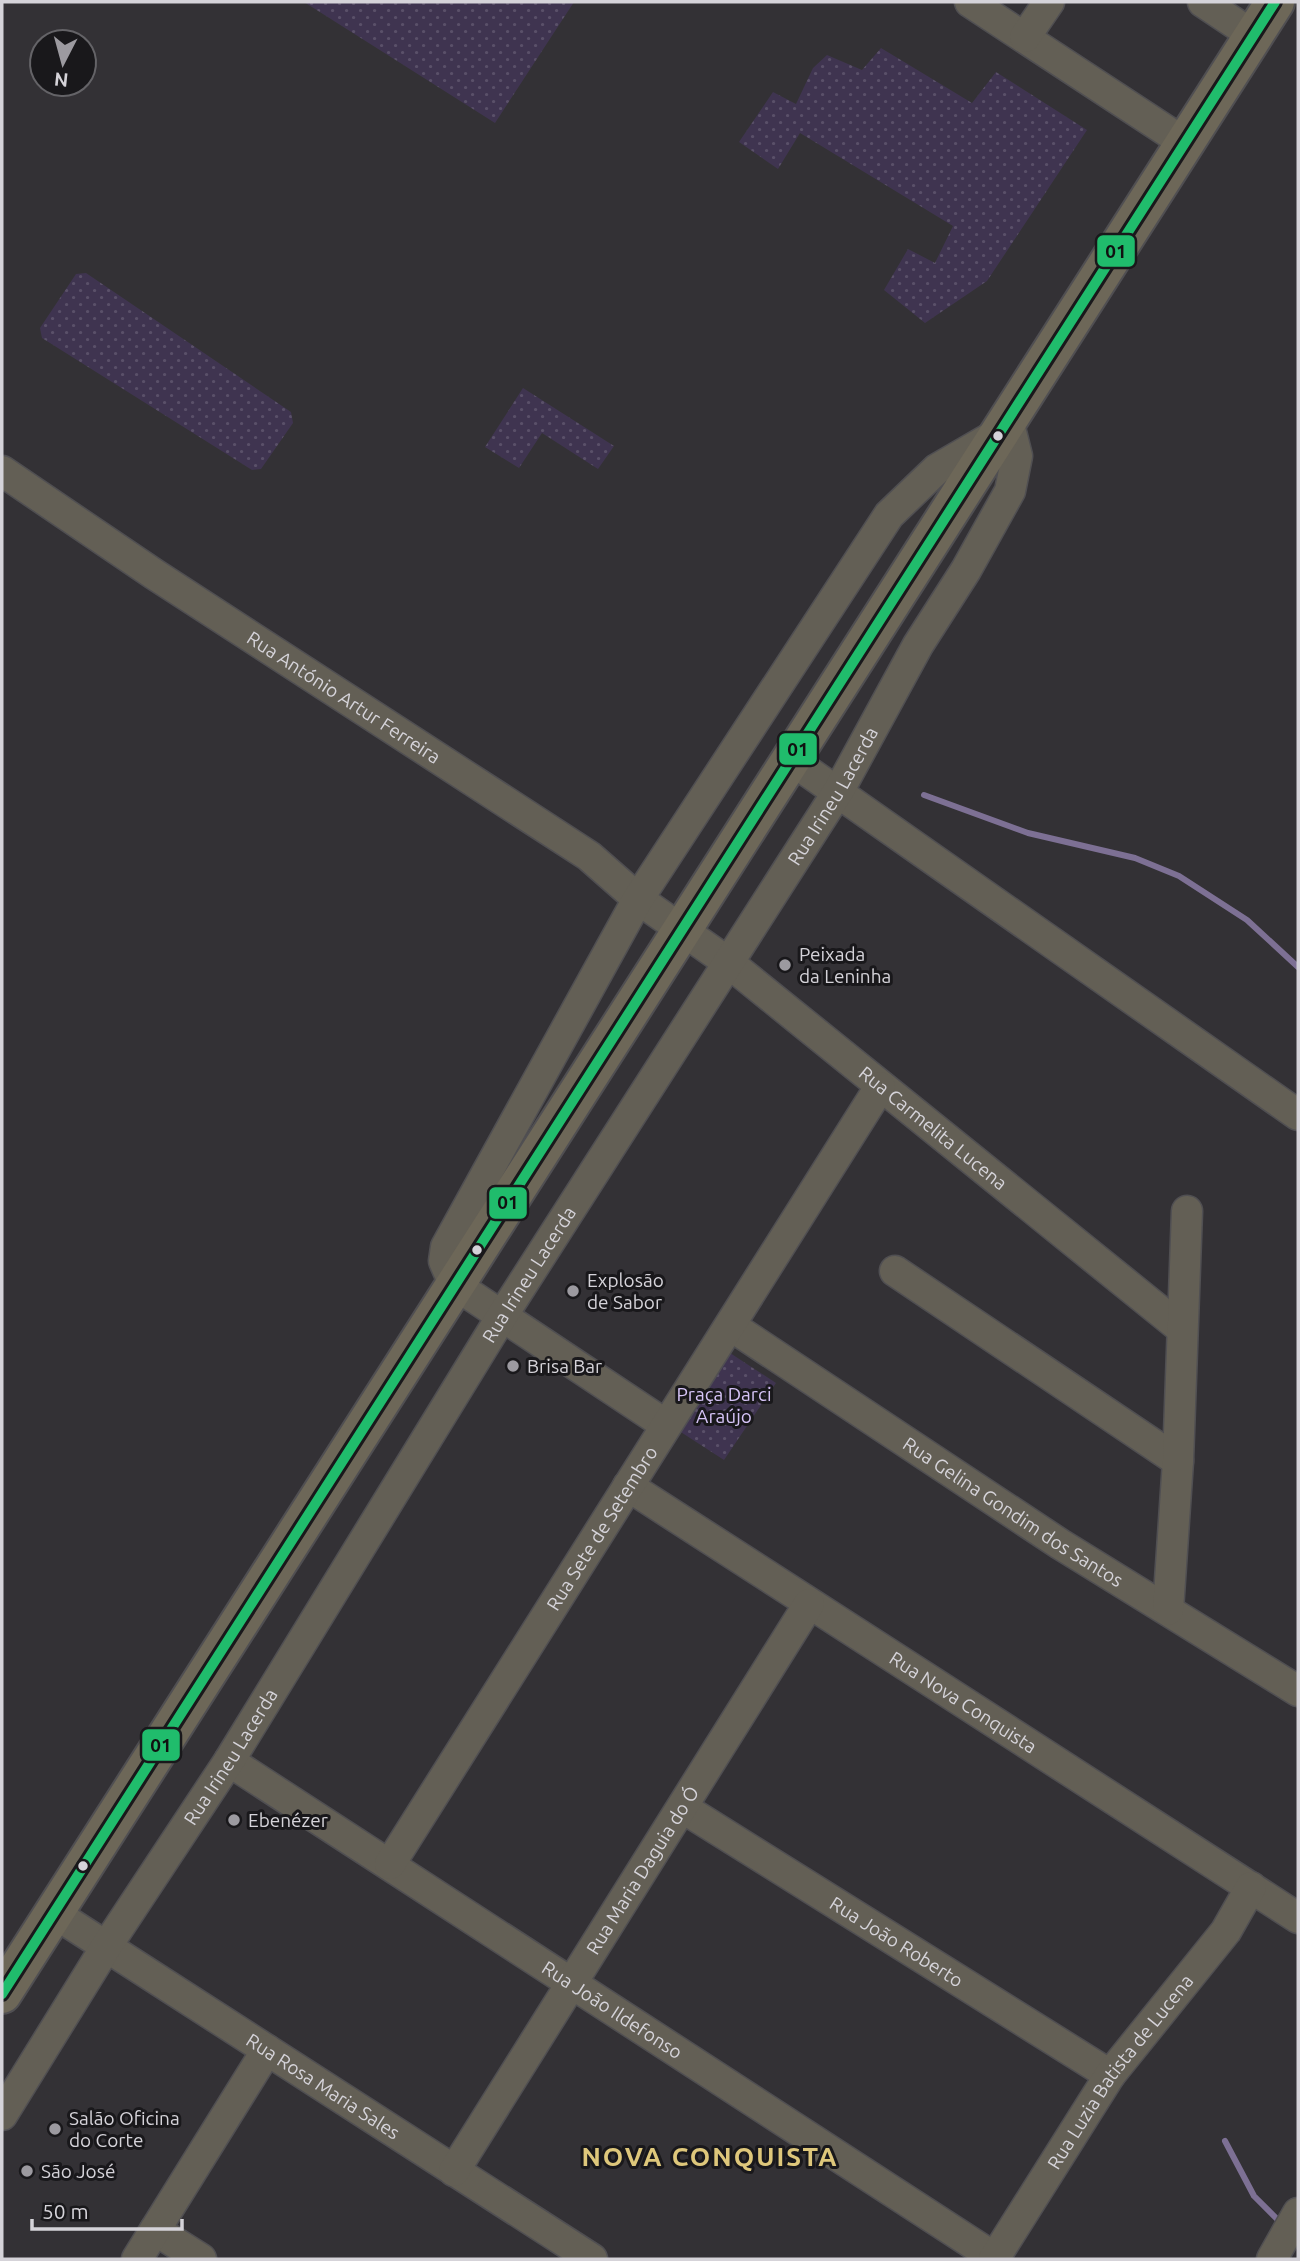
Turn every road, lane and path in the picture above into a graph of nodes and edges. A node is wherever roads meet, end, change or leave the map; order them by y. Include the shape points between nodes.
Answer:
1 (970, 2) edge
2 (1049, 2) edge
3 (1203, 2) edge
4 (1275, 2) edge
5 (1254, 36) junction
6 (1025, 37) junction
7 (1185, 143) junction
8 (1004, 426) junction
9 (2, 471) edge
10 (790, 758) junction
11 (838, 790) junction
12 (638, 899) junction
13 (681, 929) junction
14 (729, 963) junction
15 (880, 1087) junction
16 (1298, 1115) edge
17 (1186, 1211) dead end
18 (895, 1271) dead end
19 (454, 1284) junction
20 (502, 1315) junction
21 (731, 1326) junction
22 (1182, 1329) junction
23 (666, 1425) junction
24 (1178, 1461) junction
25 (628, 1486) junction
26 (809, 1604) junction
27 (1168, 1610) junction
28 (1298, 1691) edge
29 (229, 1760) junction
30 (683, 1808) junction
31 (390, 1864) junction
32 (1251, 1887) junction
33 (54, 1913) junction
34 (1298, 1918) edge
35 (106, 1947) junction
36 (573, 1984) junction
37 (2, 1994) edge
38 (267, 2050) junction
39 (1110, 2076) junction
40 (2, 2115) edge
41 (454, 2171) junction
42 (1298, 2213) edge
43 (155, 2230) junction
44 (137, 2259) edge
45 (201, 2259) edge
46 (592, 2259) edge
47 (994, 2259) edge
48 (1272, 2259) edge

1 - 6 street
2 - 6 street
3 - 5 street
4 - 5 main road
5 - 7 main road
6 - 7 street
7 - 8 main road
8 - 10 main road
8 - 11 street, Rua Irineu Lacerda via 1017,456 1010,491
8 - 12 street via 937,469 889,515
9 - 12 street, Rua António Artur Ferreira via 557,834
10 - 11 street
10 - 13 main road
11 - 14 street, Rua Irineu Lacerda
11 - 16 street
12 - 13 street, Rua António Artur Ferreira
12 - 19 street via 452,1233 444,1261
13 - 14 street, Rua Carmelita Lucena
13 - 19 main road
14 - 15 street, Rua Carmelita Lucena
14 - 20 street, Rua Irineu Lacerda
15 - 21 street, Rua Sete de Setembro
15 - 22 street, Rua Carmelita Lucena
17 - 22 street
18 - 24 street
19 - 20 street
19 - 33 main road
20 - 23 street
20 - 29 street, Rua Irineu Lacerda
21 - 23 street, Rua Sete de Setembro
21 - 27 street, Rua Gelina Gondim dos Santos via 1060,1544
22 - 24 street
23 - 25 street, Rua Sete de Setembro
24 - 27 street
25 - 26 street, Rua Nova Conquista
25 - 31 street, Rua Sete de Setembro
26 - 30 street, Rua Maria Daguia do Ó
26 - 32 street, Rua Nova Conquista
27 - 28 street, Rua Gelina Gondim dos Santos
29 - 31 street, Rua João Ildefonso
29 - 35 street, Rua Irineu Lacerda
30 - 36 street, Rua Maria Daguia do Ó
30 - 39 street, Rua João Roberto
31 - 36 street, Rua João Ildefonso
32 - 34 street, Rua Nova Conquista
32 - 39 street, Rua Luzia Batista de Lucena via 1226,1931
33 - 35 street, Rua Rosa Maria Sales
33 - 37 main road
35 - 38 street, Rua Rosa Maria Sales
35 - 40 street, Rua Irineu Lacerda
36 - 41 street, Rua Maria Daguia do Ó
36 - 47 street, Rua João Ildefonso
38 - 41 street, Rua Rosa Maria Sales
38 - 43 street
39 - 47 street, Rua Luzia Batista de Lucena
41 - 46 street, Rua Rosa Maria Sales
42 - 48 street
43 - 44 street
43 - 45 street

